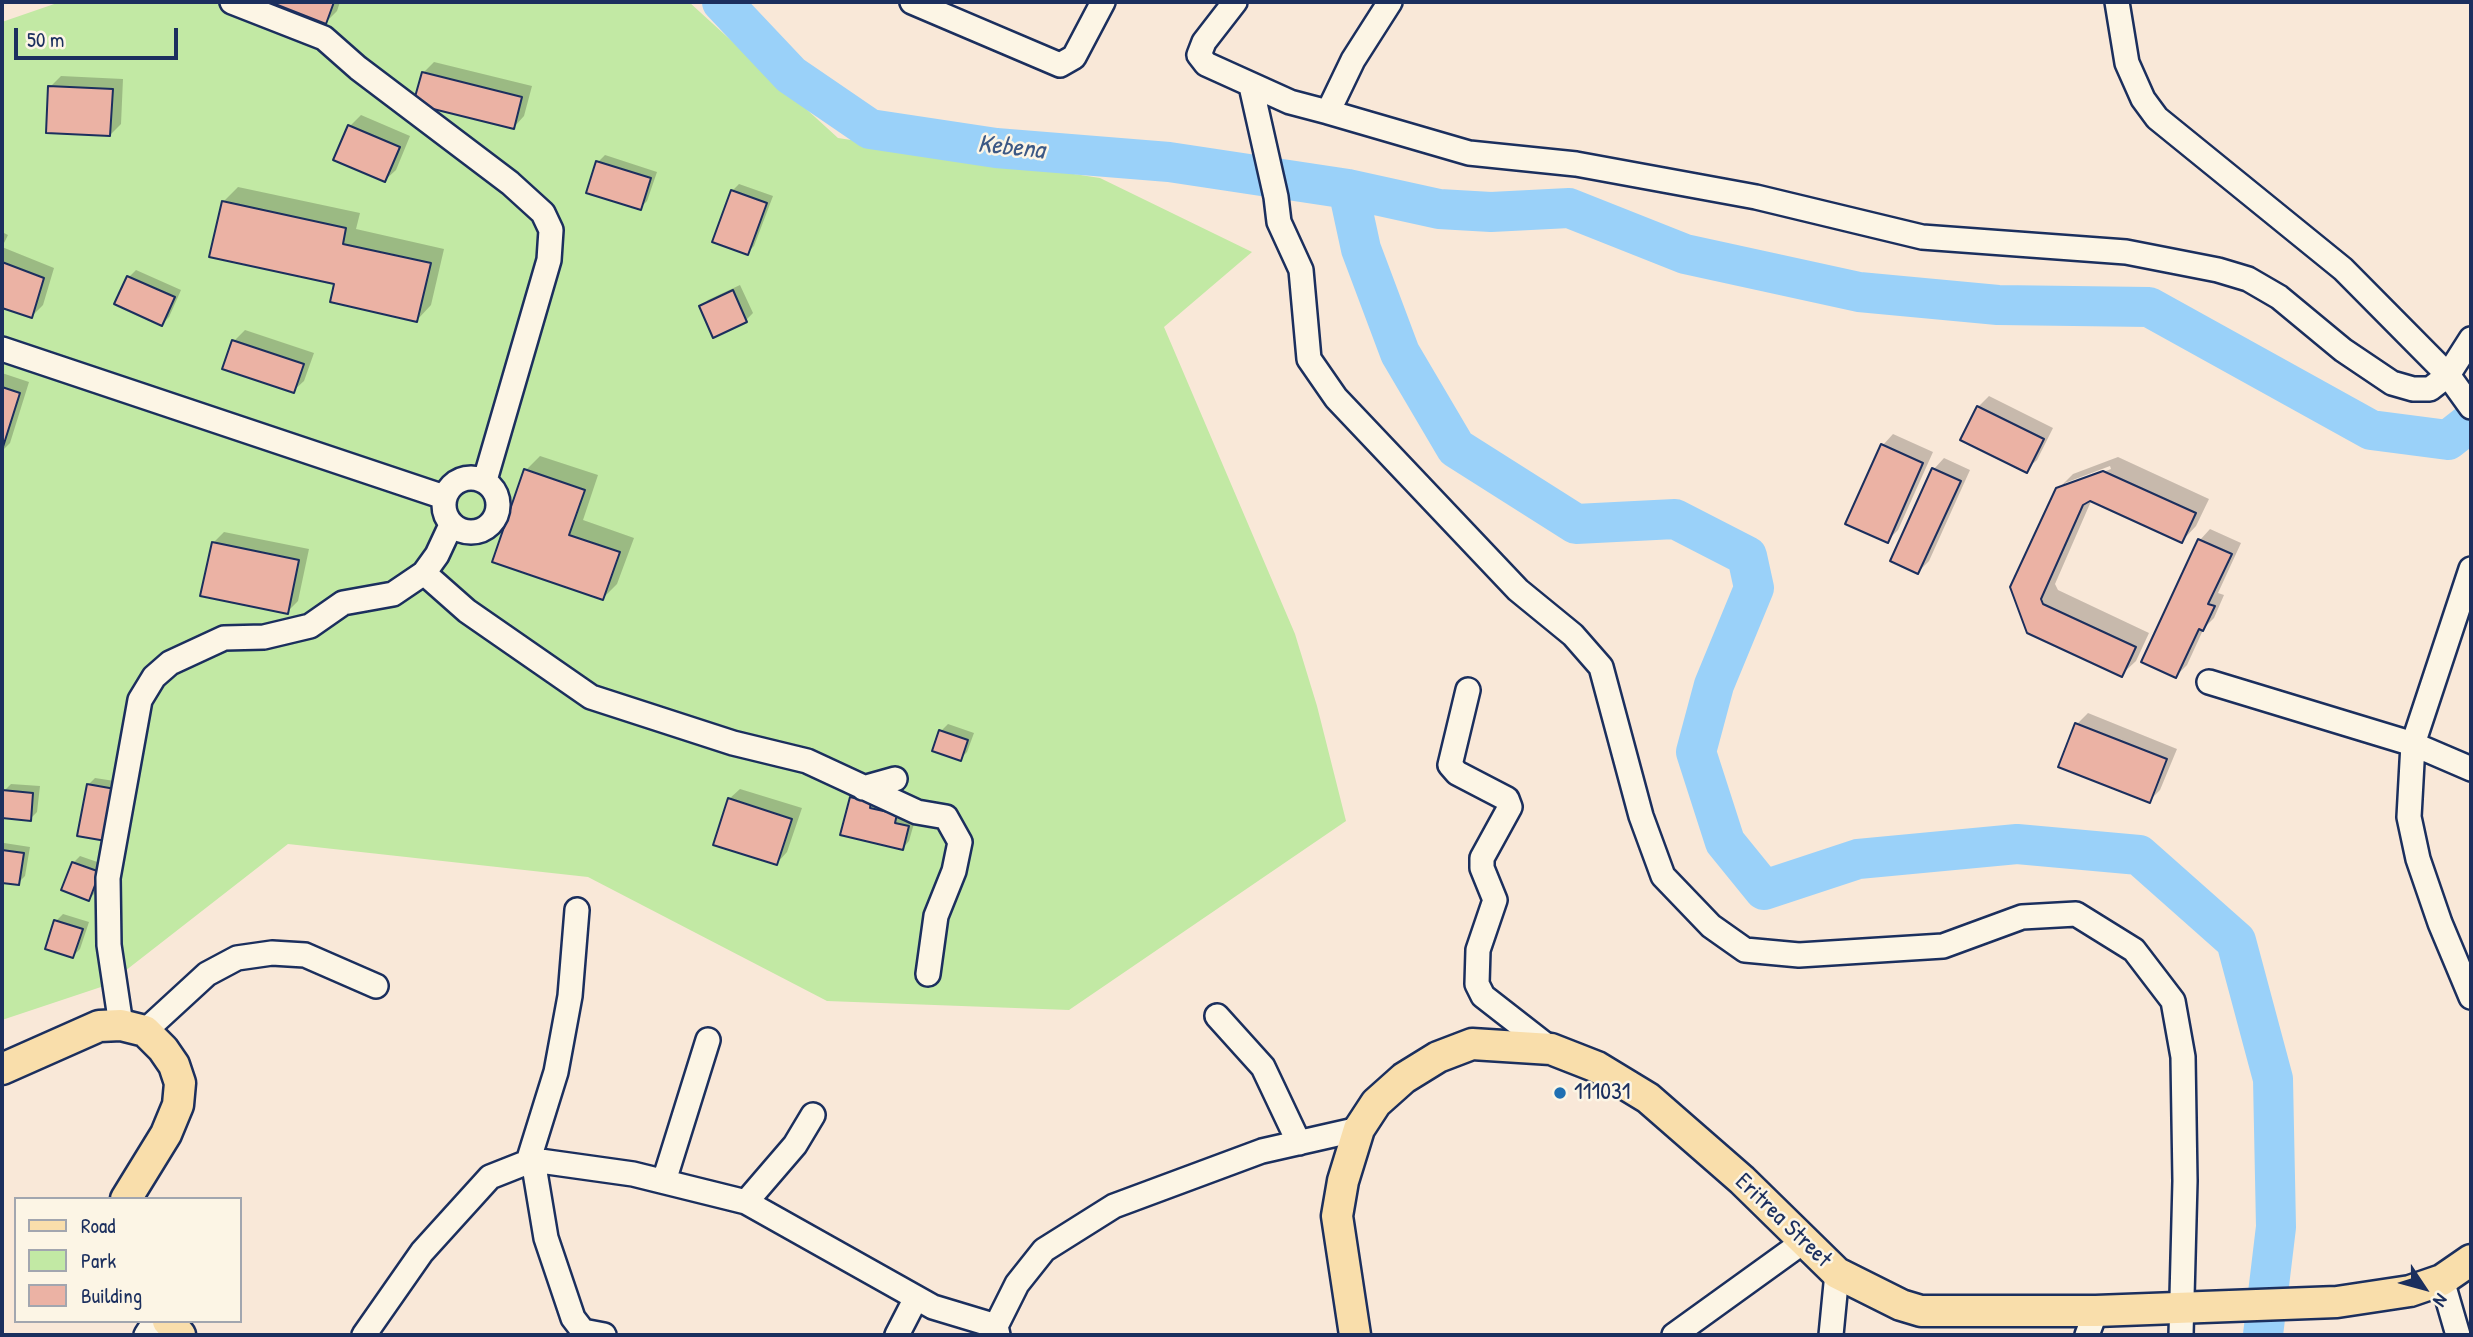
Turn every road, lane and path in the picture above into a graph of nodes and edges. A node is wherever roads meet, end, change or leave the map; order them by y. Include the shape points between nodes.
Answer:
1 (232, 2) edge
2 (913, 2) edge
3 (1103, 2) edge
4 (1235, 2) edge
5 (1390, 2) edge
6 (2118, 2) edge
7 (1251, 86) junction
8 (1328, 112) junction
9 (2471, 339) edge
10 (2, 349) edge
11 (2448, 375) junction
12 (2471, 407) edge
13 (485, 480) junction
14 (444, 497) junction
15 (451, 525) junction
16 (2471, 569) edge
17 (424, 573) junction
18 (2209, 682) dead end
19 (1468, 690) dead end
20 (2413, 744) junction
21 (2471, 769) edge
22 (895, 779) dead end
23 (863, 788) junction
24 (577, 910) dead end
25 (928, 974) dead end
26 (376, 986) dead end
27 (2471, 997) edge
28 (1217, 1016) dead end
29 (133, 1028) junction
30 (708, 1040) dead end
31 (1551, 1049) junction
32 (2, 1069) edge
33 (813, 1115) dead end
34 (1359, 1129) junction
35 (1299, 1143) junction
36 (531, 1161) junction
37 (664, 1181) junction
38 (127, 1197) edge
39 (746, 1202) junction
40 (1803, 1242) junction
41 (2471, 1260) edge
42 (1837, 1273) junction
43 (2442, 1280) junction
44 (916, 1298) junction
45 (2182, 1322) edge
46 (2092, 1323) edge
47 (997, 1331) edge
48 (364, 1335) edge
49 (604, 1335) edge
50 (897, 1335) edge
51 (1355, 1335) edge
52 (1674, 1335) edge
53 (1831, 1335) edge
54 (2458, 1335) edge

1 - 13 street via 324,38 543,213 551,230 549,260
2 - 3 street via 1060,65 1074,57
4 - 7 street via 1199,55 1206,64
5 - 8 street via 1353,60
6 - 11 street via 2127,63 2157,118 2343,269
7 - 8 street
7 - 45 street via 1279,222 1301,270 1309,359 1336,398 1518,590 1573,635 1601,667 1641,816 1663,876 1711,926 1745,950 1799,955 1942,946 2022,917 2076,914 2134,950 2173,1001 2183,1057
8 - 11 street via 1469,153 1576,164 1730,192 1922,237 2126,252 2218,270 2279,296 2343,350 2392,383 2430,389
9 - 11 street
10 - 14 street
11 - 12 street
13 - 14 street via 461,478
13 - 15 street via 498,494 498,513 487,529 468,533
14 - 15 street via 444,512
15 - 17 street
16 - 20 street
17 - 23 street via 467,611 591,697 733,743 807,761
17 - 29 street via 393,594 343,603 310,626 264,637 224,638 201,646 154,677 140,699 108,878 109,945
18 - 20 street
19 - 31 street via 1450,765 1507,799 1510,807 1482,858 1495,900 1478,950 1476,984 1483,996
20 - 21 street
20 - 27 street via 2409,817 2418,859
22 - 23 street
23 - 25 street via 917,812 946,817 960,842 936,916
24 - 36 street via 570,996 556,1072
26 - 29 street via 305,955 237,958
28 - 35 street via 1263,1067
29 - 32 main road via 99,1026
29 - 38 main road via 174,1065 180,1083 178,1105 166,1134
30 - 37 street
31 - 34 main road, Eritrea Street via 1472,1044 1438,1057 1404,1078 1376,1104
31 - 40 main road, Eritrea Street via 1597,1067 1648,1098 1742,1180
33 - 39 street via 795,1145
34 - 35 street
34 - 51 main road, Eritrea Street via 1337,1216
35 - 47 street via 1262,1151 1114,1206 1044,1250 1017,1284
36 - 37 street
36 - 48 street via 489,1177 422,1252
36 - 49 street via 546,1238 573,1318 583,1331
37 - 39 street
39 - 44 street
40 - 42 main road, Eritrea Street
40 - 52 street
41 - 43 main road, Eritrea Street
42 - 46 main road, Eritrea Street via 1921,1311
42 - 53 street
43 - 45 main road, Eritrea Street via 2410,1291 2337,1302 2236,1304
43 - 54 street
44 - 47 street
44 - 50 street
45 - 46 main road, Eritrea Street

